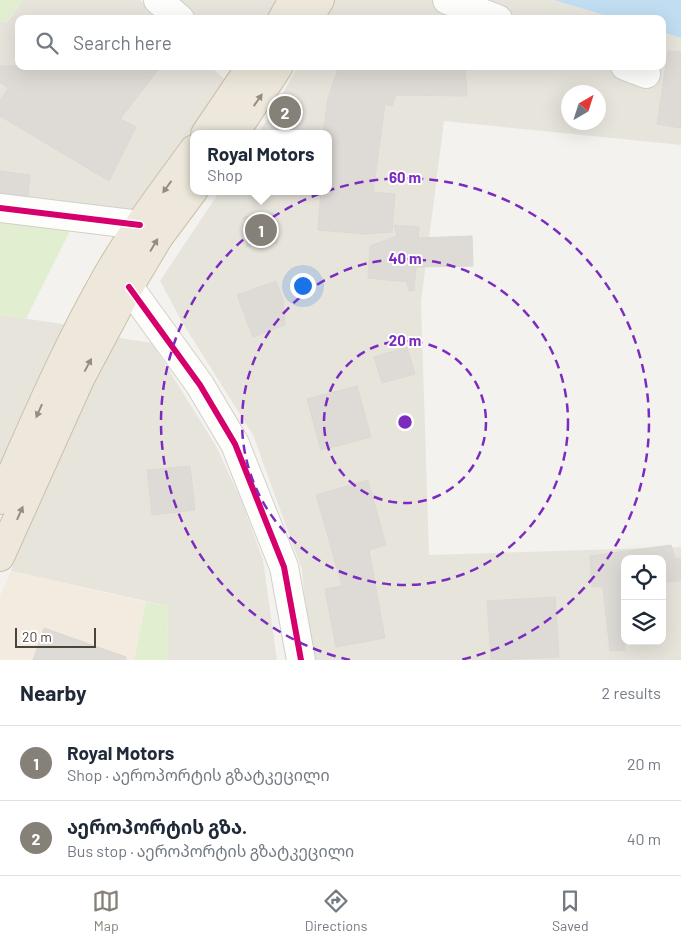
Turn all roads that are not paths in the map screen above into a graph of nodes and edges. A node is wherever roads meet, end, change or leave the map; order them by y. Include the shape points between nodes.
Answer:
1 (158, 0) edge
2 (294, 0) edge
3 (320, 0) edge
4 (448, 0) edge
5 (175, 15) edge
6 (285, 15) edge
7 (311, 15) edge
8 (487, 15) edge
9 (243, 70) edge
10 (276, 70) edge
11 (206, 130) edge
12 (237, 130) edge
13 (190, 155) edge
14 (190, 195) edge
15 (0, 208) edge
16 (140, 225) junction
17 (129, 287) junction
18 (0, 500) edge
19 (0, 557) edge
20 (301, 660) edge

1 - 5 street
2 - 6 highway
3 - 7 highway
4 - 8 street
9 - 11 highway
12 -> 10 highway
13 -> 16 highway
17 -> 14 highway via 159,237
15 - 16 street
16 -> 18 highway via 108,273 60,364
19 -> 17 highway via 80,379
17 - 20 street via 200,385 235,444 284,567

